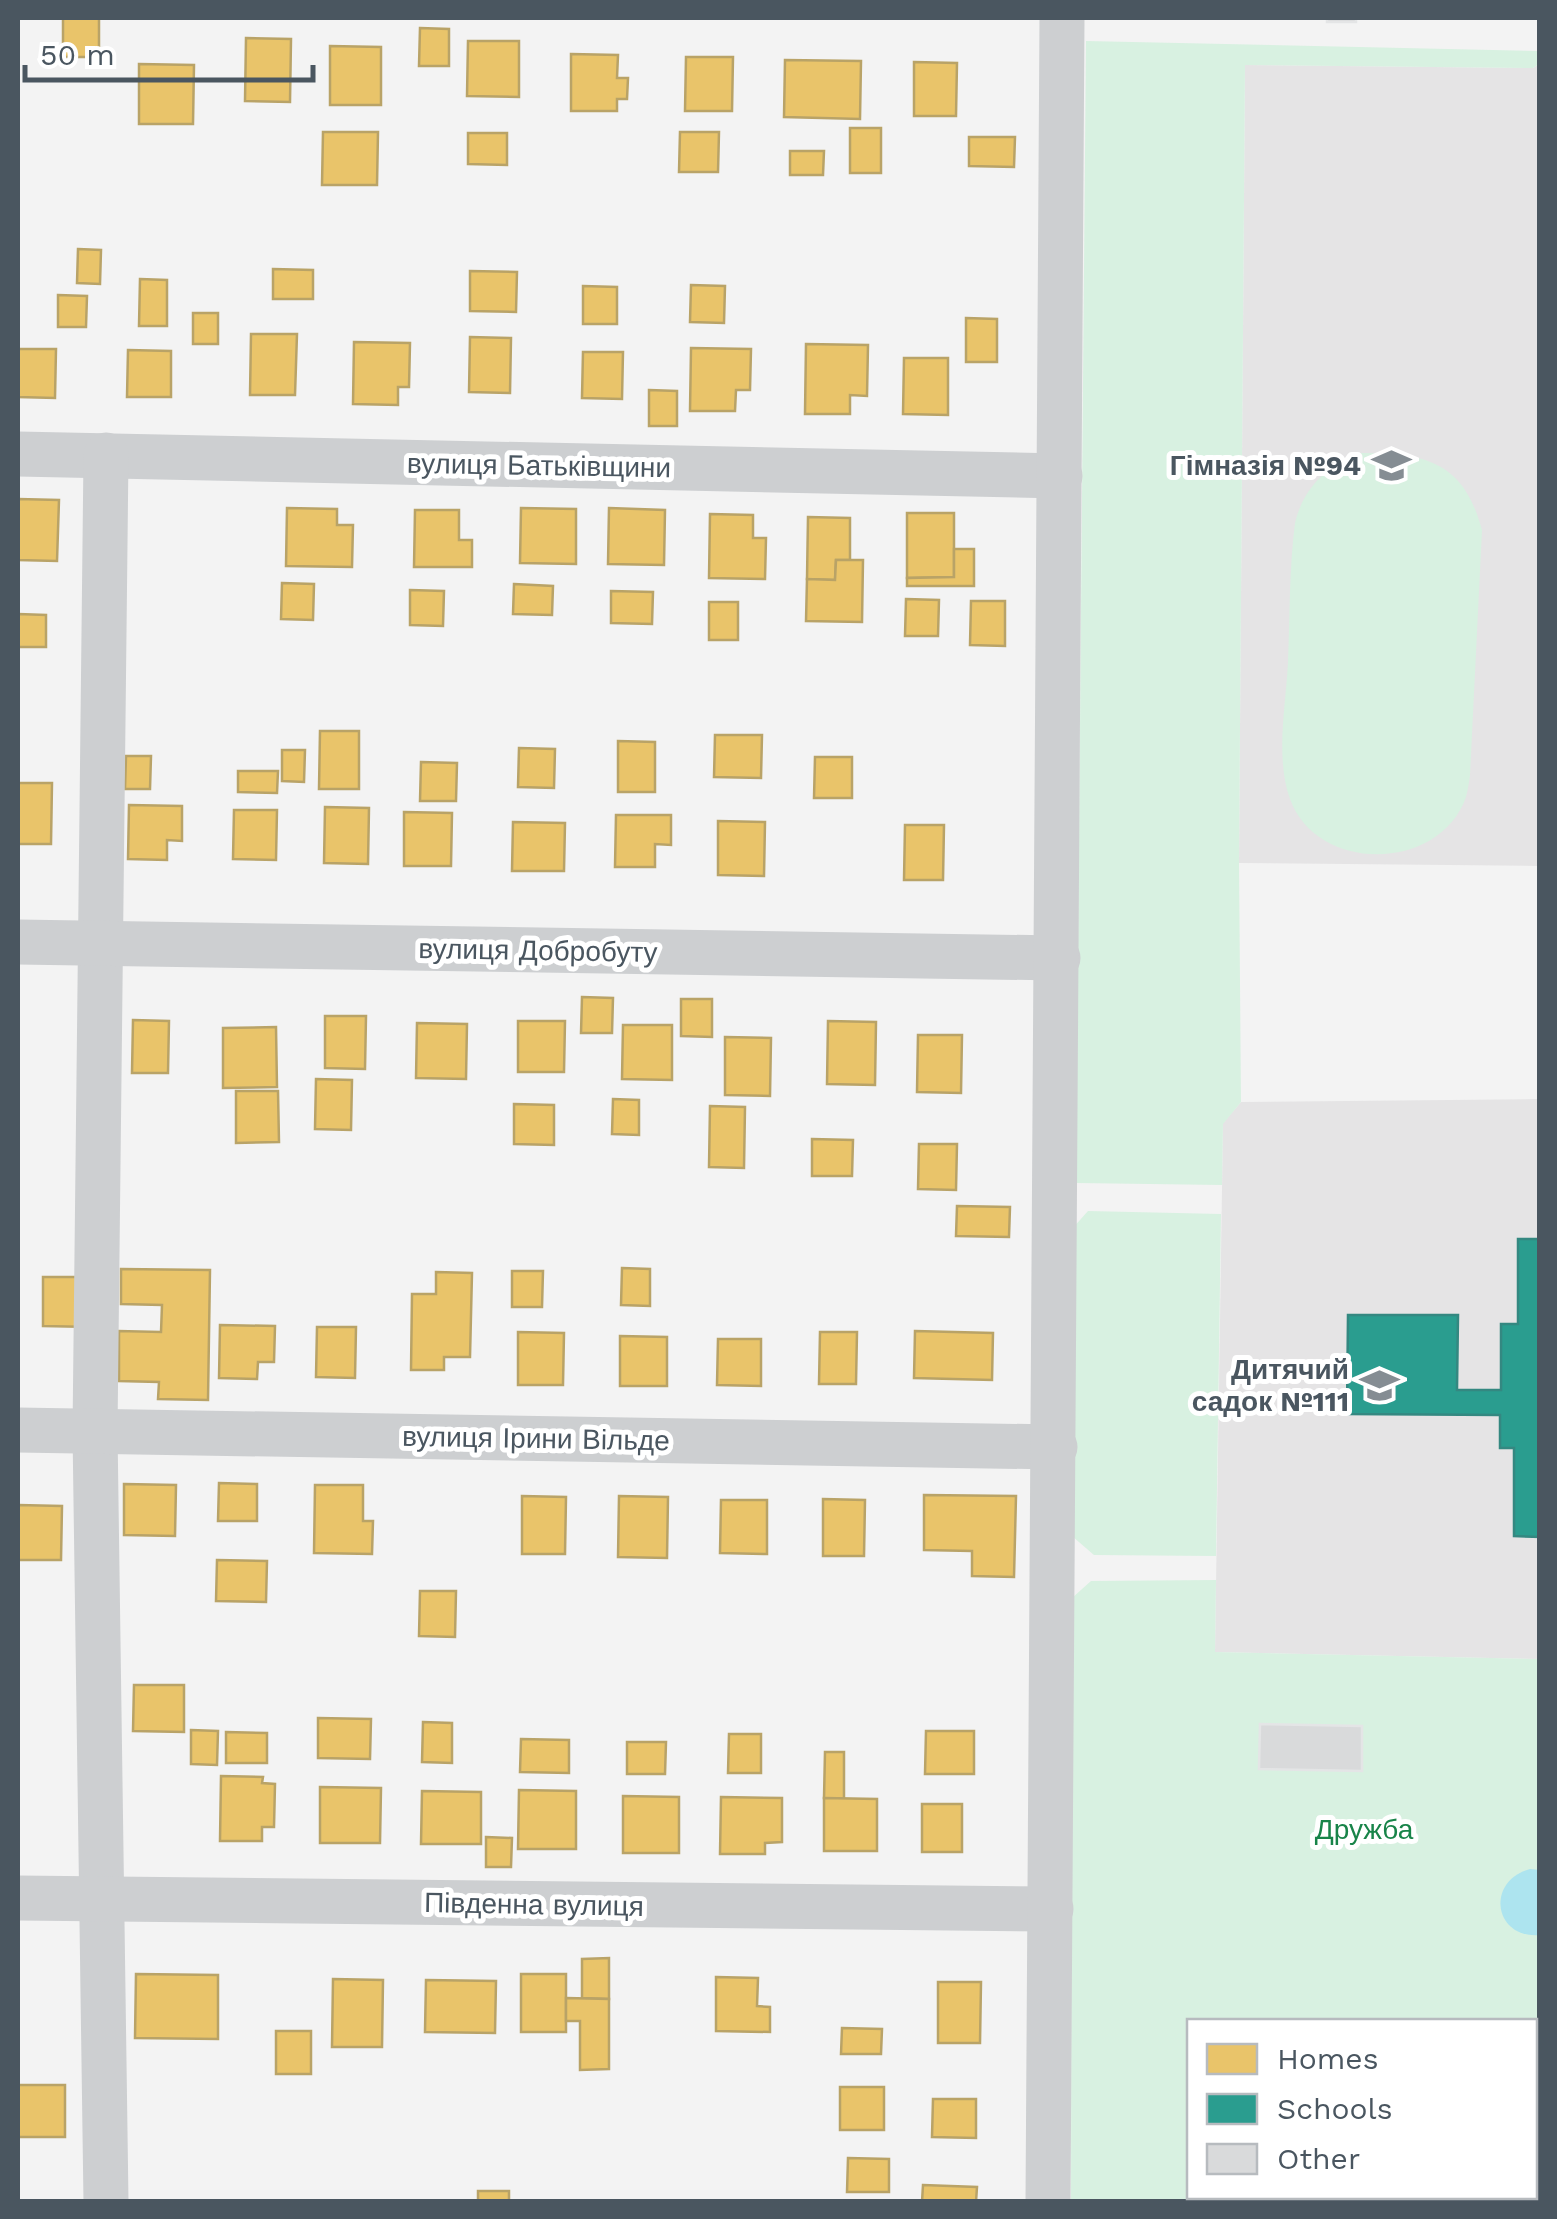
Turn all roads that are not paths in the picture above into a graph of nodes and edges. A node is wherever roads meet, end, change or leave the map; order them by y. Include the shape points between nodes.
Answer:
1 (1062, 18) edge
2 (18, 454) edge
3 (106, 456) junction
4 (1060, 476) junction
5 (18, 942) edge
6 (100, 944) junction
7 (1058, 958) junction
8 (18, 1430) edge
9 (96, 1431) junction
10 (1056, 1447) junction
11 (18, 1898) edge
12 (101, 1899) junction
13 (1051, 1909) junction
14 (106, 2202) edge
15 (1048, 2202) edge

1 - 4 street
2 - 3 street, вулиця Батьківщини
3 - 4 street, вулиця Батьківщини
3 - 6 street
4 - 7 street
5 - 6 street, вулиця Добробуту
6 - 7 street, вулиця Добробуту
6 - 9 street
7 - 10 street
8 - 9 street, вулиця Ірини Вільде
9 - 10 street, вулиця Ірини Вільде
9 - 12 street
10 - 13 street
11 - 12 street, Південна вулиця
12 - 13 street, Південна вулиця
12 - 14 street
13 - 15 street

